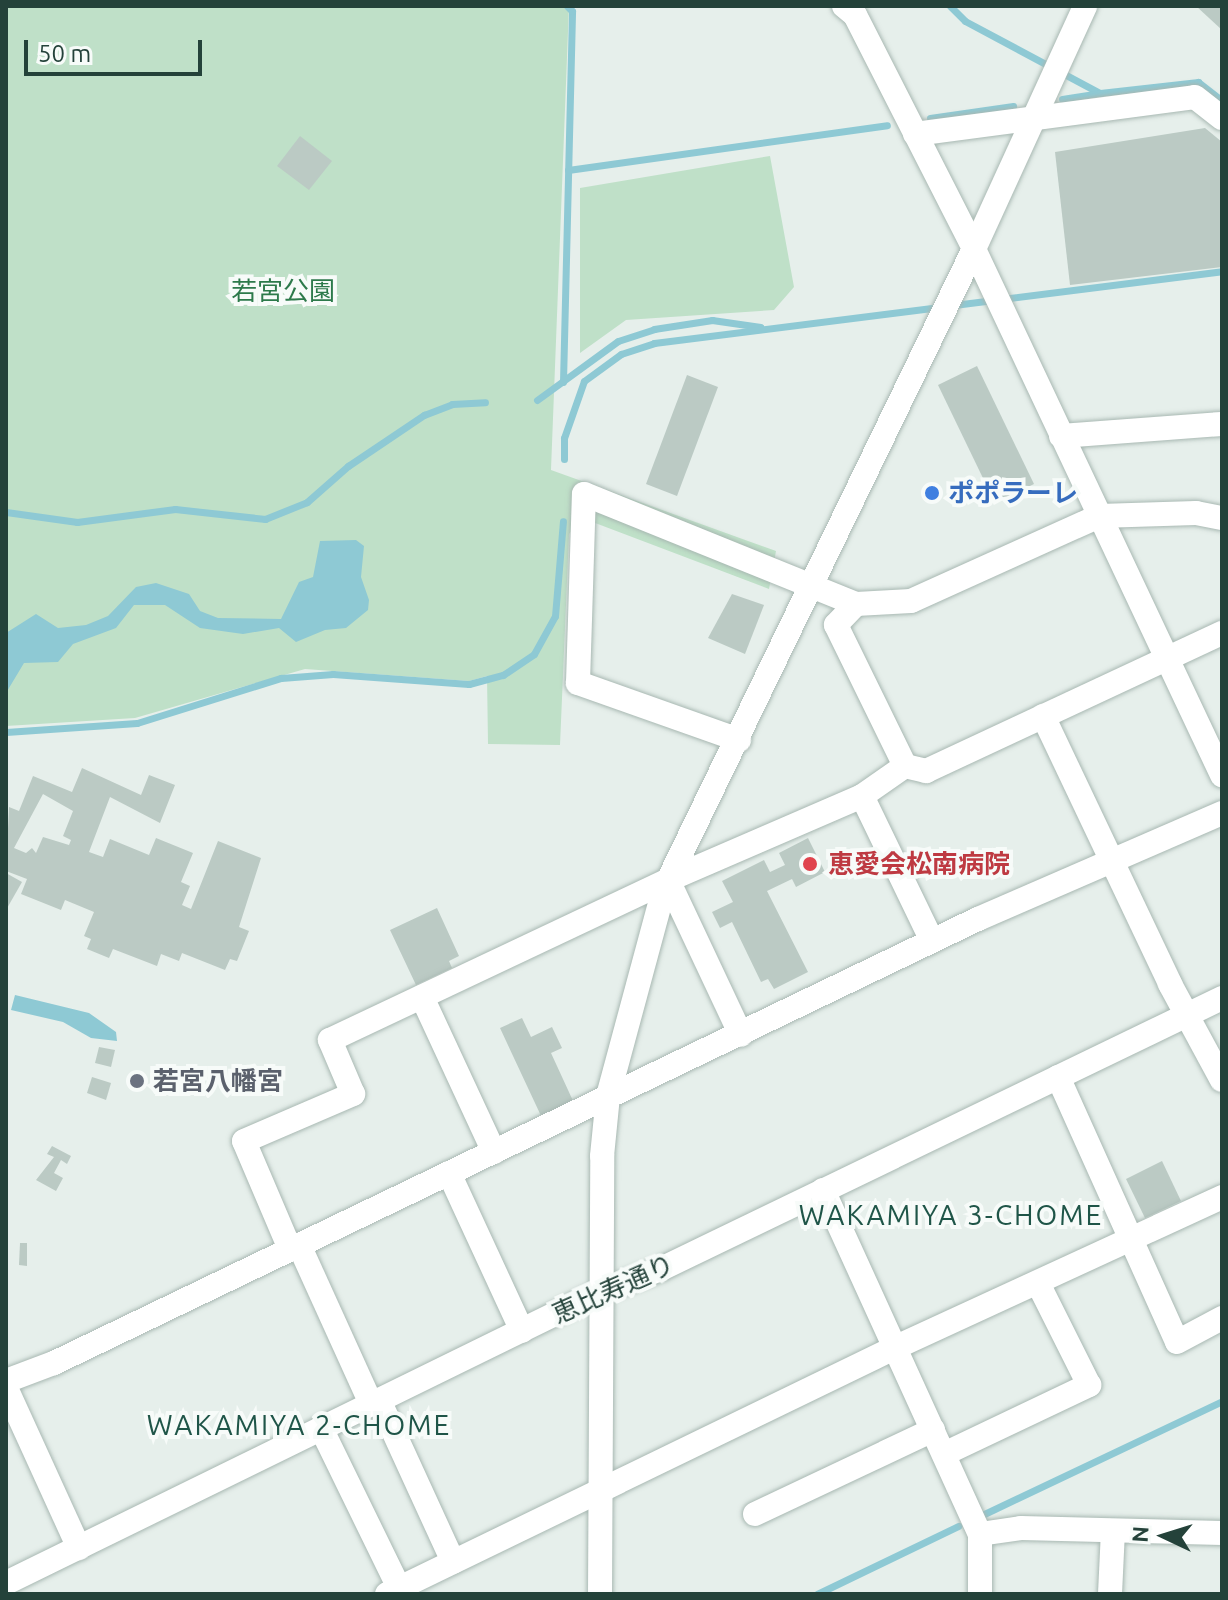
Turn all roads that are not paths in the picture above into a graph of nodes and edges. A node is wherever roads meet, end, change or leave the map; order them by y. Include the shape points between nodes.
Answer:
1 (1085, 6) edge
2 (850, 9) edge
3 (1222, 118) edge
4 (1030, 119) junction
5 (915, 134) junction
6 (974, 249) junction
7 (1222, 424) edge
8 (1061, 436) junction
9 (1099, 516) junction
10 (1222, 518) edge
11 (813, 587) junction
12 (856, 604) junction
13 (1222, 633) edge
14 (1168, 658) junction
15 (1043, 716) junction
16 (739, 740) junction
17 (905, 766) junction
18 (1222, 775) edge
19 (862, 796) junction
20 (1222, 813) edge
21 (1113, 863) junction
22 (668, 880) junction
23 (932, 941) junction
24 (422, 997) junction
25 (1222, 998) edge
26 (1189, 1014) junction
27 (741, 1035) junction
28 (1058, 1077) junction
29 (1222, 1080) edge
30 (608, 1096) junction
31 (494, 1152) junction
32 (449, 1173) junction
33 (823, 1190) junction
34 (1222, 1197) edge
35 (1132, 1241) junction
36 (294, 1247) junction
37 (1038, 1283) junction
38 (598, 1293) junction
39 (1222, 1318) edge
40 (522, 1331) junction
41 (894, 1348) junction
42 (6, 1381) edge
43 (6, 1388) edge
44 (375, 1402) junction
45 (321, 1428) junction
46 (933, 1430) junction
47 (944, 1454) junction
48 (601, 1492) junction
49 (755, 1514) dead end
50 (1113, 1531) junction
51 (1222, 1533) edge
52 (980, 1534) junction
53 (79, 1548) junction
54 (453, 1562) junction
55 (6, 1583) edge
56 (396, 1592) edge
57 (600, 1594) edge
58 (980, 1594) edge
59 (1110, 1594) edge

1 - 4 street
2 - 5 street
3 - 4 street via 1195,97
4 - 5 street
4 - 6 street
5 - 6 street
6 - 8 street
6 - 11 street
7 - 8 street
8 - 9 street
9 - 10 street via 1196,513
9 - 12 street via 911,601
9 - 14 street
11 - 12 street
11 - 16 street
11 - 16 street via 584,494 578,683
12 - 17 street via 836,625
13 - 14 street
14 - 15 street
14 - 18 street
15 - 17 street via 926,771
15 - 21 street
16 - 22 street
17 - 19 street
19 - 22 street
19 - 23 street
20 - 21 street
21 - 23 street
21 - 26 street
22 - 24 street
22 - 27 street
22 - 30 street
23 - 27 street
24 - 31 street
24 - 36 street via 330,1040 353,1094 244,1141
25 - 26 street, 恵比寿通り
26 - 28 street, 恵比寿通り
26 - 29 street
27 - 30 street
28 - 33 street, 恵比寿通り
28 - 35 street
30 - 31 street
30 - 38 street
31 - 32 street
32 - 36 street
32 - 40 street
33 - 38 street, 恵比寿通り via 661,1269
33 - 41 street
34 - 35 street
35 - 37 street
35 - 39 street via 1177,1342
36 - 42 street
36 - 44 street
37 - 41 street
37 - 47 street via 1089,1385
38 - 40 street, 恵比寿通り
38 - 48 street
40 - 44 street, 恵比寿通り
41 - 46 street
41 - 48 street
43 - 53 street
44 - 45 street, 恵比寿通り
44 - 54 street
45 - 53 street, 恵比寿通り
45 - 56 street
46 - 47 street
46 - 49 street
47 - 52 street
48 - 54 street
48 - 57 street
50 - 51 street
50 - 52 street via 1021,1528
50 - 59 street
52 - 58 street
53 - 55 street, 恵比寿通り
54 - 56 street

